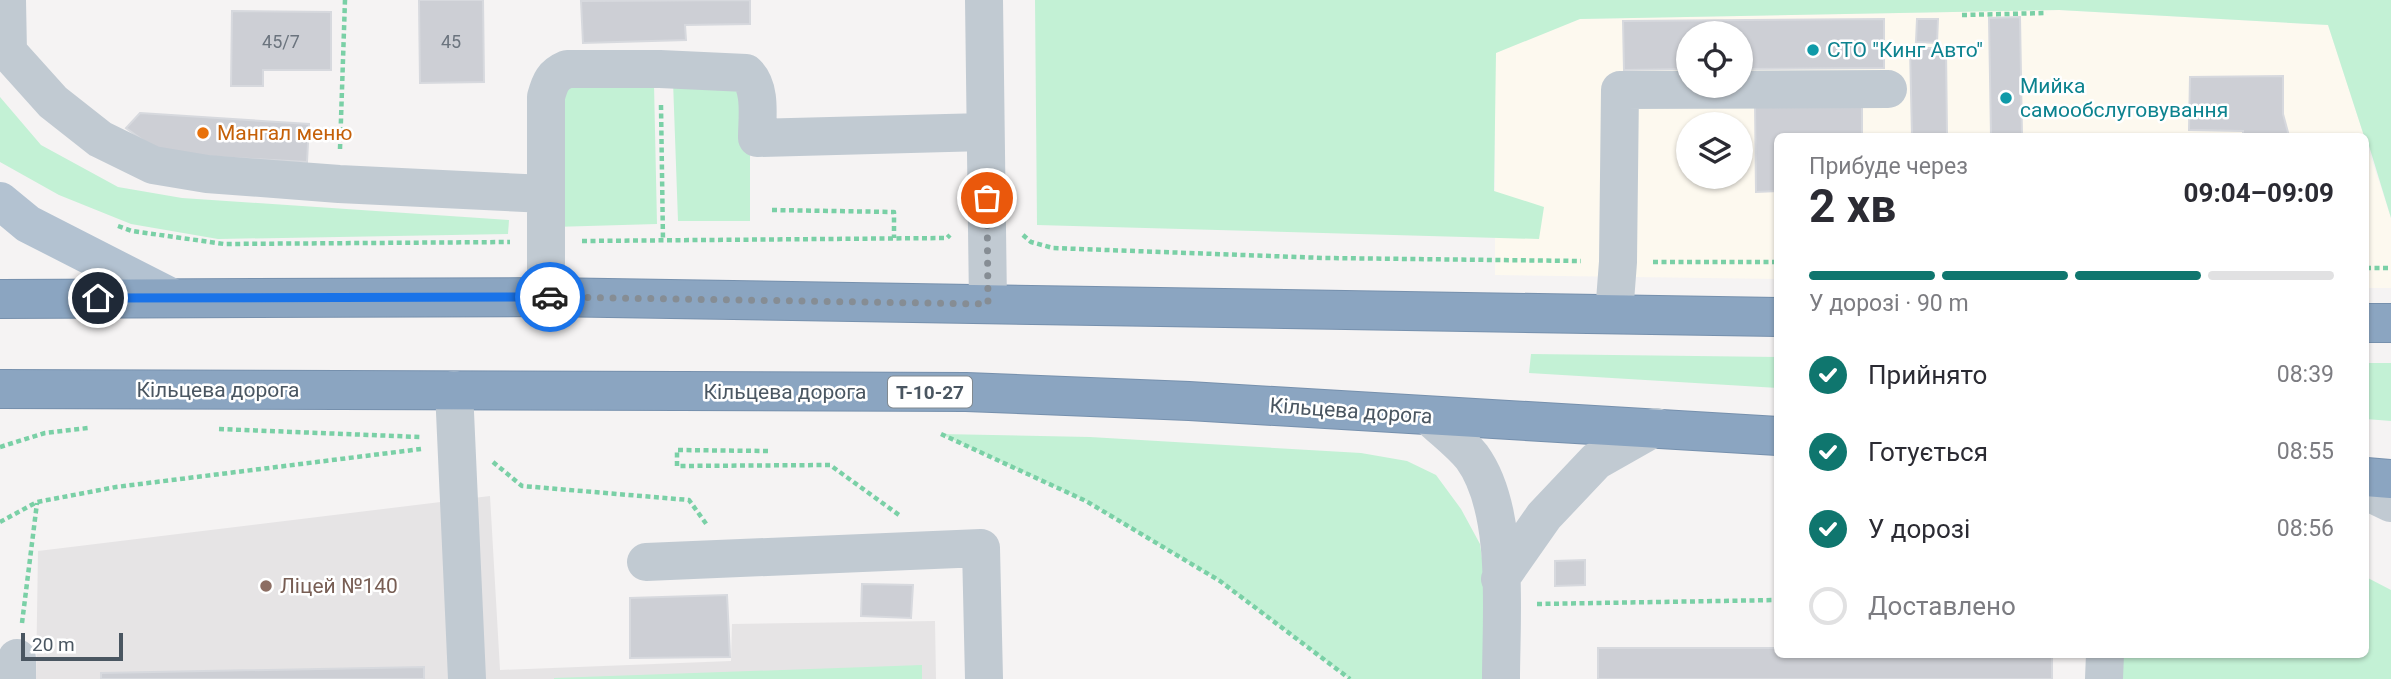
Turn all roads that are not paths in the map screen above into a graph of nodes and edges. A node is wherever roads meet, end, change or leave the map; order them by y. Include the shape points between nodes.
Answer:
1 (7, 0) edge
2 (984, 0) edge
3 (1888, 89) dead end
4 (985, 132) junction
5 (546, 194) junction
6 (0, 201) edge
7 (171, 297) junction
8 (546, 297) junction
9 (0, 299) edge
10 (988, 304) junction
11 (1614, 314) junction
12 (1774, 317) edge
13 (2369, 323) edge
14 (2391, 323) edge
15 (0, 389) edge
16 (81, 389) junction
17 (454, 390) junction
18 (0, 416) edge
19 (1429, 416) junction
20 (1656, 427) junction
21 (1774, 436) edge
22 (2369, 477) edge
23 (2391, 479) edge
24 (2369, 492) edge
25 (2391, 503) edge
26 (646, 562) dead end
27 (1500, 592) junction
28 (2105, 658) edge
29 (467, 679) edge
30 (984, 679) edge
31 (1501, 679) edge
32 (2105, 679) edge

1 - 5 street via 8,52 53,102 100,139 153,165 339,184
2 - 4 street
3 - 11 street via 1620,90
4 - 5 street via 757,138 756,94 746,73 568,69 551,80 546,97
4 - 10 street
5 - 8 street
6 - 7 main road via 28,224
7 - 8 highway
7 - 9 highway
8 - 10 highway
10 - 11 highway
11 - 12 highway
13 - 14 highway
15 - 16 highway, Кільцева дорога / Т-10-27
16 - 17 highway, Кільцева дорога / Т-10-27
16 - 18 highway
17 - 19 highway, Кільцева дорога / Т-10-27 via 966,392
17 - 29 street
19 - 20 highway, Кільцева дорога / Т-10-27
19 - 27 street via 1471,456 1485,480 1500,538
20 - 21 highway, Кільцева дорога / Т-10-27
20 - 27 street via 1596,461 1544,516
22 - 23 highway
24 - 25 street
26 - 30 street via 964,548
27 - 31 street
28 - 32 street

